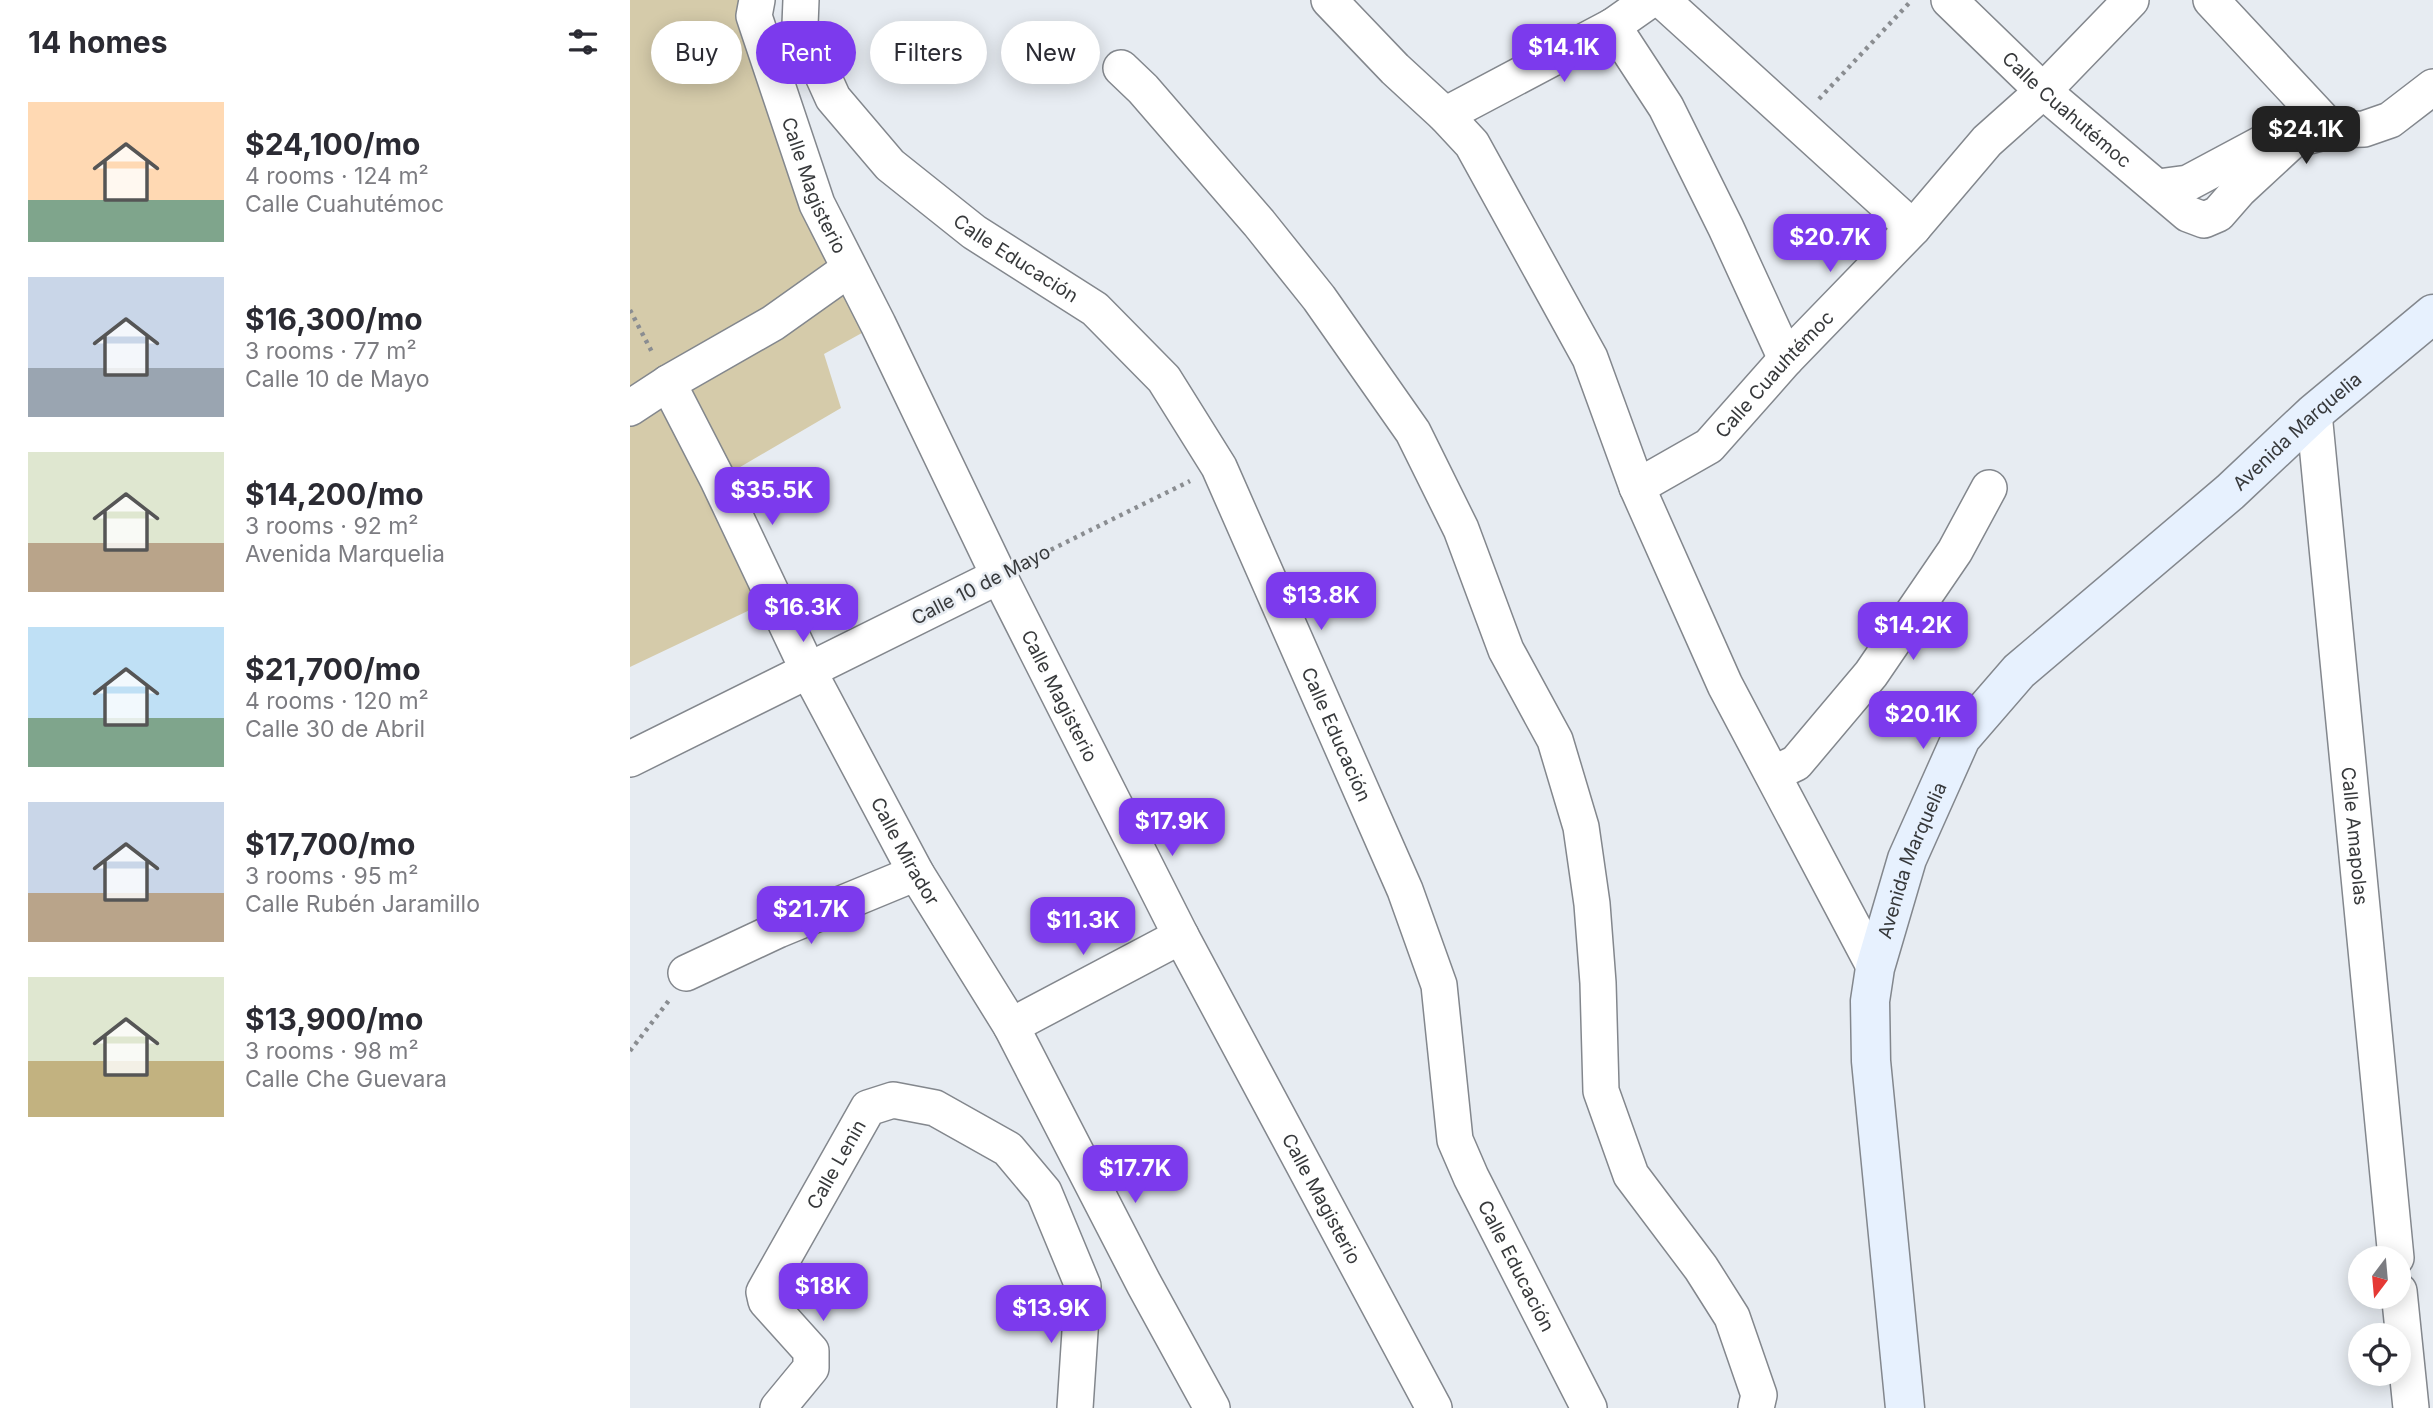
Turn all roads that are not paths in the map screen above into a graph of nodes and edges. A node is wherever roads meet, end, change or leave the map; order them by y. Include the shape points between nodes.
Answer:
1 (757, 0) edge
2 (801, 0) edge
3 (1329, 0) edge
4 (1650, 0) edge
5 (1662, 0) edge
6 (1949, 0) edge
7 (2132, 0) edge
8 (2211, 0) edge
9 (1613, 26) junction
10 (1121, 68) dead end
11 (2433, 88) edge
12 (2043, 90) junction
13 (1445, 115) junction
14 (2332, 130) junction
15 (2293, 140) junction
16 (2158, 187) junction
17 (1913, 228) junction
18 (849, 269) junction
19 (2433, 314) edge
20 (1786, 359) junction
21 (668, 383) junction
22 (630, 408) edge
23 (2315, 413) junction
24 (1637, 487) junction
25 (1989, 488) dead end
26 (999, 576) junction
27 (809, 672) junction
28 (630, 759) edge
29 (1773, 774) junction
30 (916, 873) junction
31 (1181, 936) junction
32 (1875, 968) junction
33 (686, 973) road end
34 (1012, 1026) junction
35 (2395, 1246) edge
36 (2401, 1309) edge
37 (778, 1408) edge
38 (1075, 1408) edge
39 (1212, 1408) edge
40 (1434, 1408) edge
41 (1589, 1408) edge
42 (1756, 1408) edge
43 (1905, 1408) edge
44 (2411, 1408) edge

1 - 18 street, Calle Magisterio via 754,16 817,204
2 - 41 street, Calle Educación via 800,25 833,98 890,165 974,232 1096,309 1164,379 1219,467 1405,890 1439,985 1455,1140
3 - 13 street
4 - 9 street
5 - 17 street
6 - 12 street, Calle Cuahutémoc
7 - 12 street, Calle Cuauhtémoc
8 - 14 street
9 - 13 street
9 - 20 street via 1666,107
10 - 42 street via 1319,298 1413,432 1461,529 1507,650 1555,740 1581,827 1598,983 1601,1091 1631,1175 1732,1317 1759,1395
11 - 14 street via 2390,120 2364,129
12 - 16 street, Calle Cuahutémoc
12 - 17 street, Calle Cuauhtémoc via 1987,141
13 - 24 street via 1472,144 1590,358
14 - 15 street
15 - 16 street via 2261,144 2188,183
15 - 16 street, Calle Cuahutémoc via 2218,214 2204,220 2188,214
17 - 20 street, Calle Cuauhtémoc
18 - 21 street via 773,323
18 - 26 street, Calle Magisterio
19 - 23 main road, Avenida Marquelia
20 - 24 street, Calle Cuauhtémoc via 1709,446
21 - 22 street
21 - 27 street, Calle Mirador
23 - 32 main road, Avenida Marquelia via 2230,492 2019,670 1961,738 1907,859
23 - 35 street, Calle Amapolas
24 - 29 street via 1725,685
25 - 29 street via 1955,551 1871,674 1796,763
26 - 27 street, Calle 10 de Mayo
26 - 31 street, Calle Magisterio
27 - 28 street, Calle 10 de Mayo
27 - 30 street, Calle Mirador
29 - 32 street
30 - 33 street
30 - 34 street, Calle Mirador
31 - 34 street
31 - 40 street, Calle Magisterio
32 - 43 main road, Avenida Marquelia via 1870,1001 1871,1061
34 - 39 street, Calle Mirador
36 - 44 street
37 - 38 street, Calle Lenin via 811,1368 811,1351 766,1301 764,1292 868,1108 893,1100 935,1108 1008,1149 1044,1192 1083,1286

